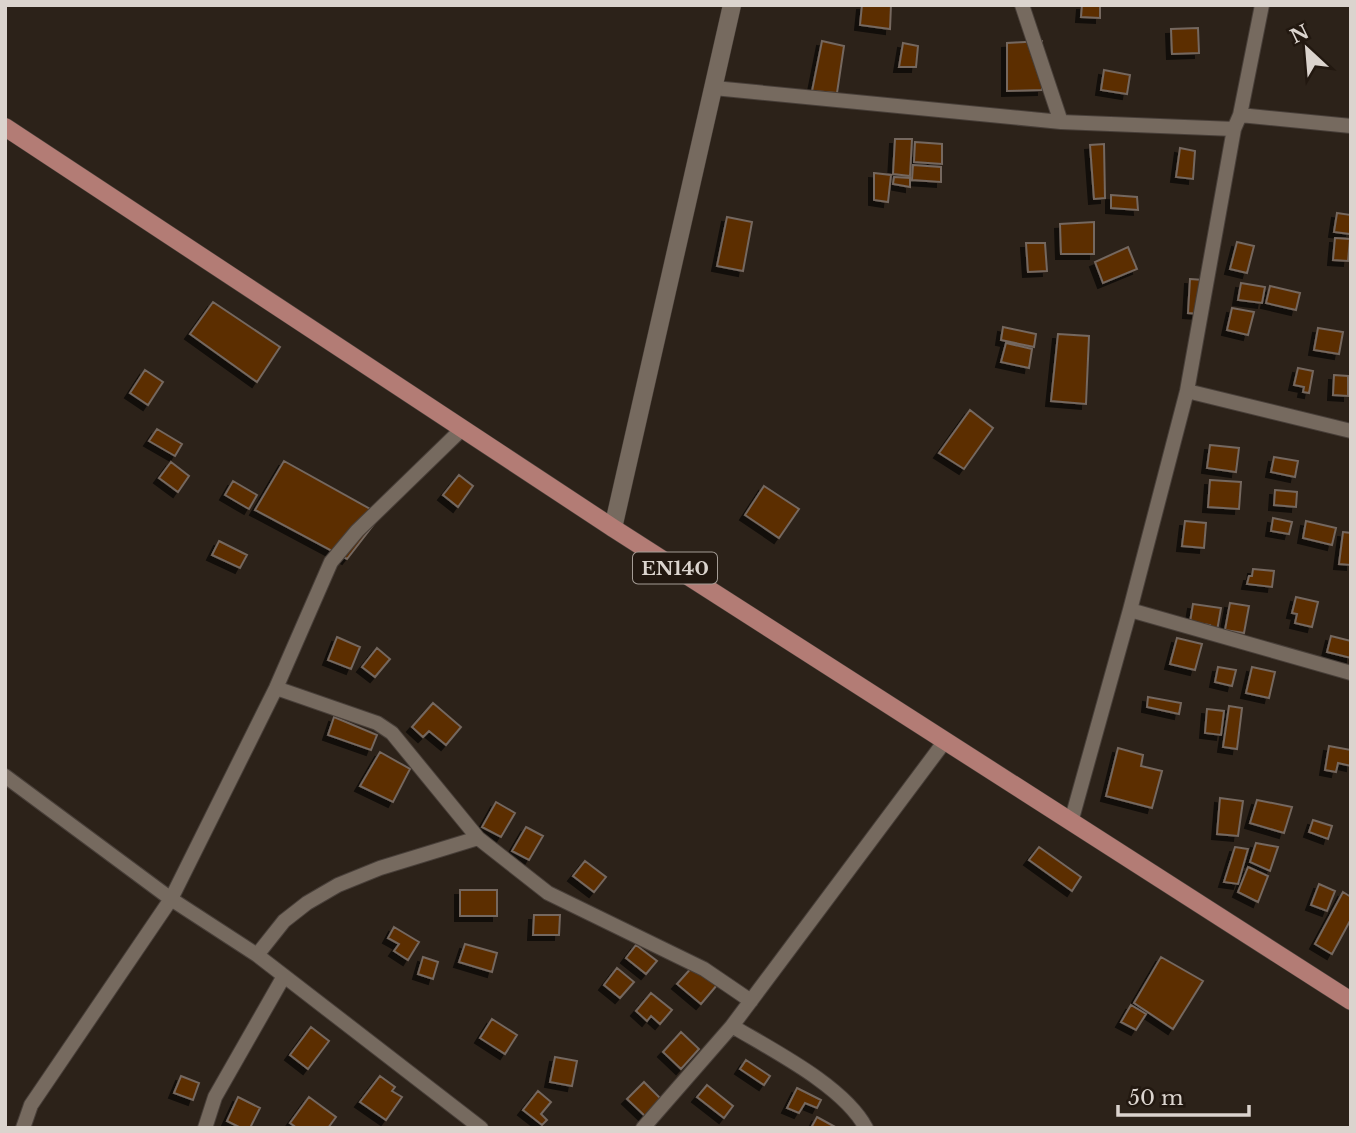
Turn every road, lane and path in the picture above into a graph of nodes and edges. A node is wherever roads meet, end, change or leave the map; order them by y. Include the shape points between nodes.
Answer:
1 (732, 5) edge
2 (1022, 5) edge
3 (1262, 5) edge
4 (713, 88) junction
5 (1240, 115) junction
6 (1061, 121) junction
7 (1351, 126) edge
8 (5, 127) edge
9 (1234, 130) junction
10 (1186, 391) junction
11 (462, 429) junction
12 (1351, 431) edge
13 (613, 528) junction
14 (1130, 610) junction
15 (1351, 673) edge
16 (276, 688) junction
17 (945, 741) junction
18 (5, 776) edge
19 (1071, 822) junction
20 (478, 838) junction
21 (171, 899) junction
22 (257, 955) junction
23 (284, 976) junction
24 (751, 1001) junction
25 (1351, 1001) edge
26 (732, 1026) junction
27 (23, 1128) edge
28 (205, 1128) edge
29 (481, 1128) edge
30 (643, 1128) edge
31 (866, 1128) edge

1 - 4 street
2 - 6 street
3 - 5 street
4 - 6 street
4 - 13 street
5 - 7 street
5 - 9 street
6 - 9 street
8 - 11 main road, EN140
9 - 10 street
10 - 12 street
10 - 14 street
11 - 13 main road, EN140
11 - 16 street via 357,530 331,562
13 - 17 main road, EN140
14 - 15 street
14 - 19 street
16 - 20 street via 364,717 392,733
16 - 21 street
17 - 19 main road, EN140
17 - 24 street
18 - 21 street
19 - 25 main road, EN140
20 - 22 street via 338,885 285,920
20 - 24 street via 548,893 704,969
21 - 22 street
21 - 27 street via 31,1105
22 - 23 street
23 - 28 street via 215,1097
23 - 29 street
24 - 26 street
26 - 30 street
26 - 31 street via 817,1077

